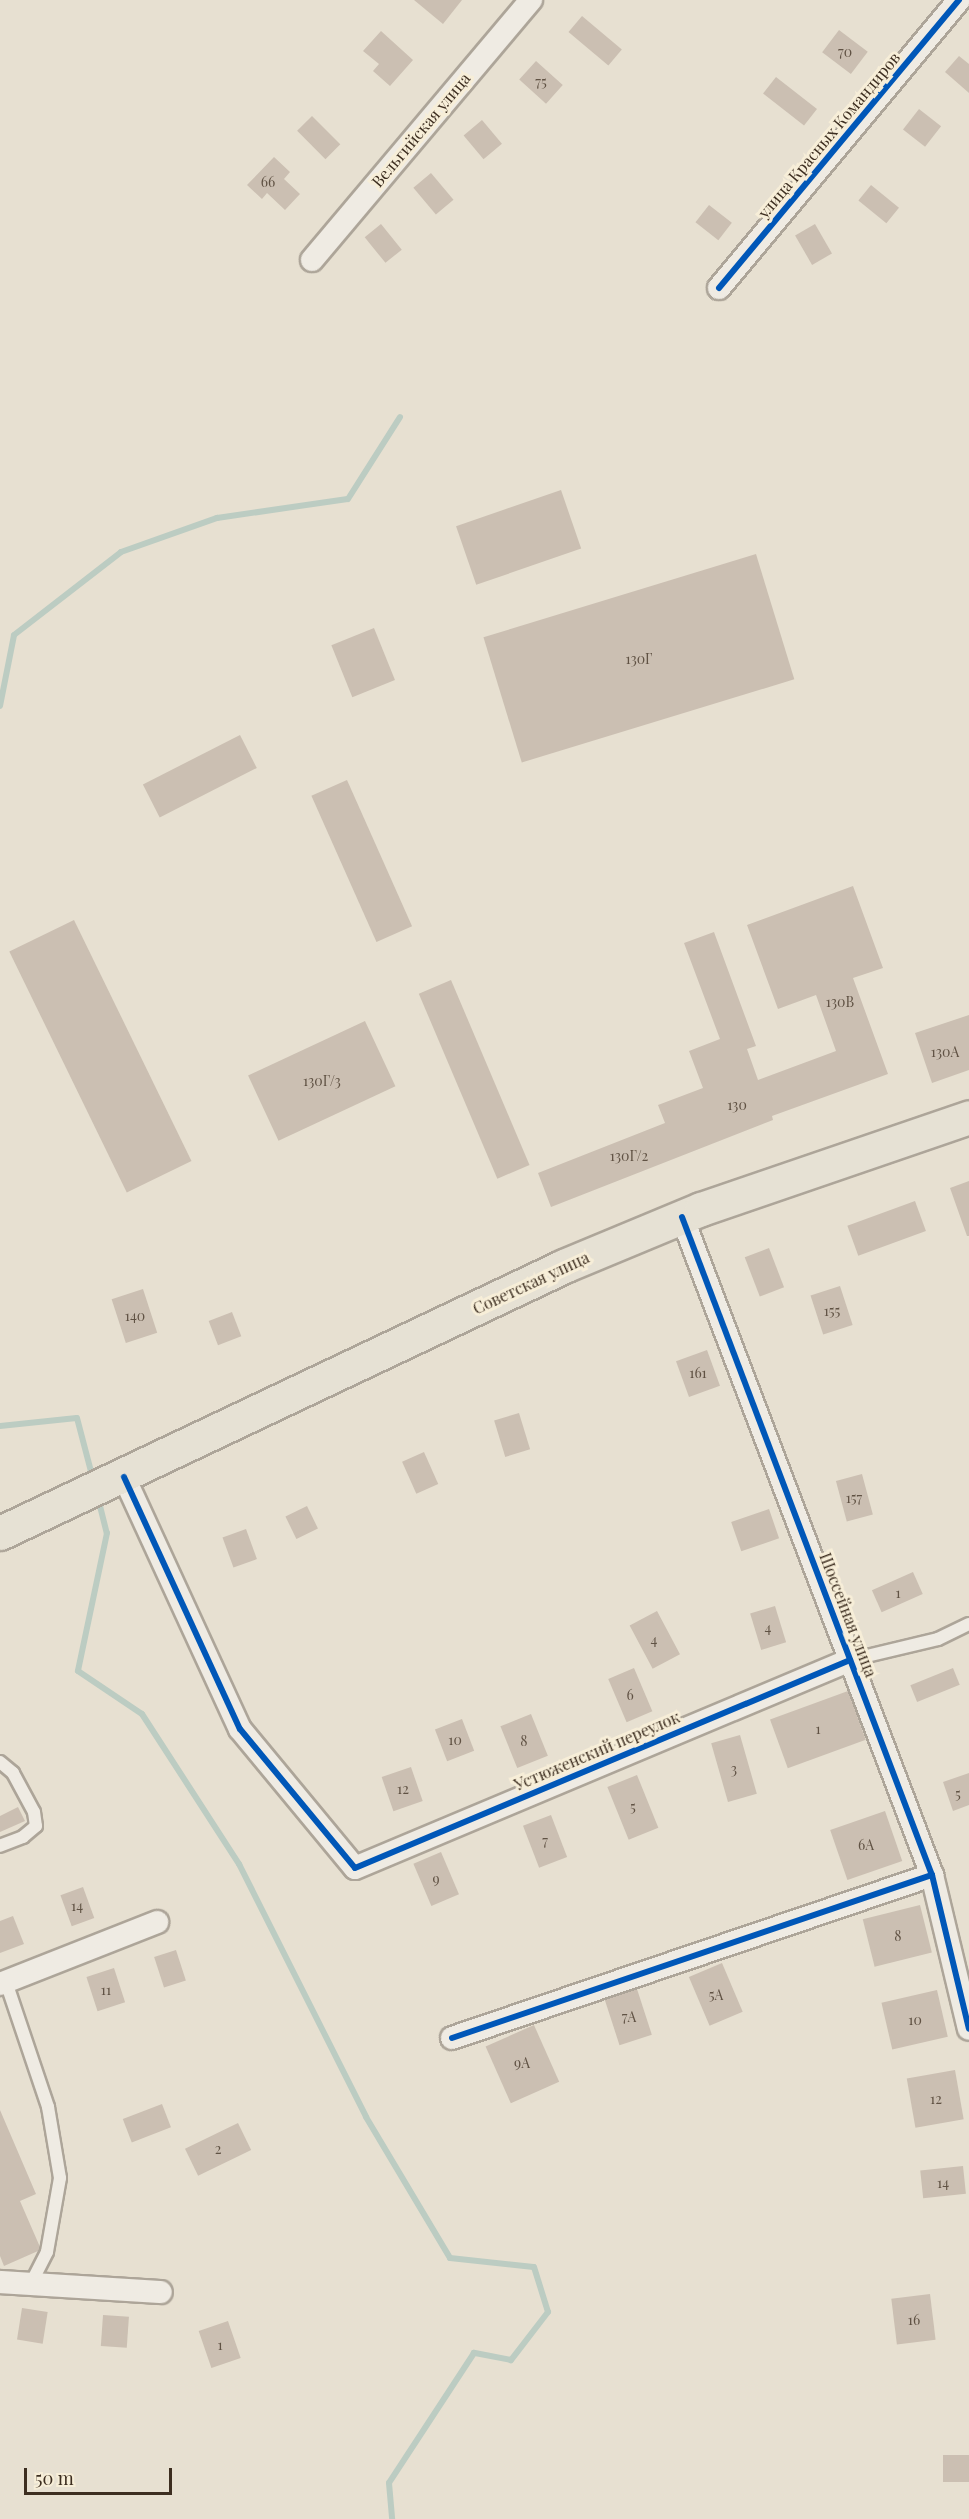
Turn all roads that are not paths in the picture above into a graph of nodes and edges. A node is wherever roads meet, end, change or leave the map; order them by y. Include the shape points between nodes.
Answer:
1 (531, 0) edge
2 (959, 0) edge
3 (312, 260) dead end
4 (719, 288) dead end
5 (969, 1117) edge
6 (682, 1217) junction
7 (105, 1485) junction
8 (0, 1533) edge
9 (969, 1624) edge
10 (850, 1660) junction
11 (0, 1762) edge
12 (0, 1846) edge
13 (932, 1875) junction
14 (157, 1922) dead end
15 (3, 1983) edge
16 (969, 2029) edge
17 (452, 2038) dead end
18 (0, 2282) edge
19 (31, 2284) junction
20 (161, 2292) dead end

1 - 3 street, Вельгийская улица
2 - 4 street, улица Красных Командиров
5 - 6 main road, Советская улица
6 - 7 main road, Советская улица via 564,1266
6 - 10 street, Шоссейная улица
7 - 8 main road, Советская улица
7 - 10 street, Устюженский переулок via 240,1729 355,1868
9 - 10 lane via 938,1639
10 - 13 street, Шоссейная улица
11 - 12 lane via 13,1773 34,1812 36,1826
13 - 16 street, Шоссейная улица
13 - 17 street
14 - 15 street
15 - 19 lane via 48,2107 60,2178 47,2252
18 - 19 street
19 - 20 street

